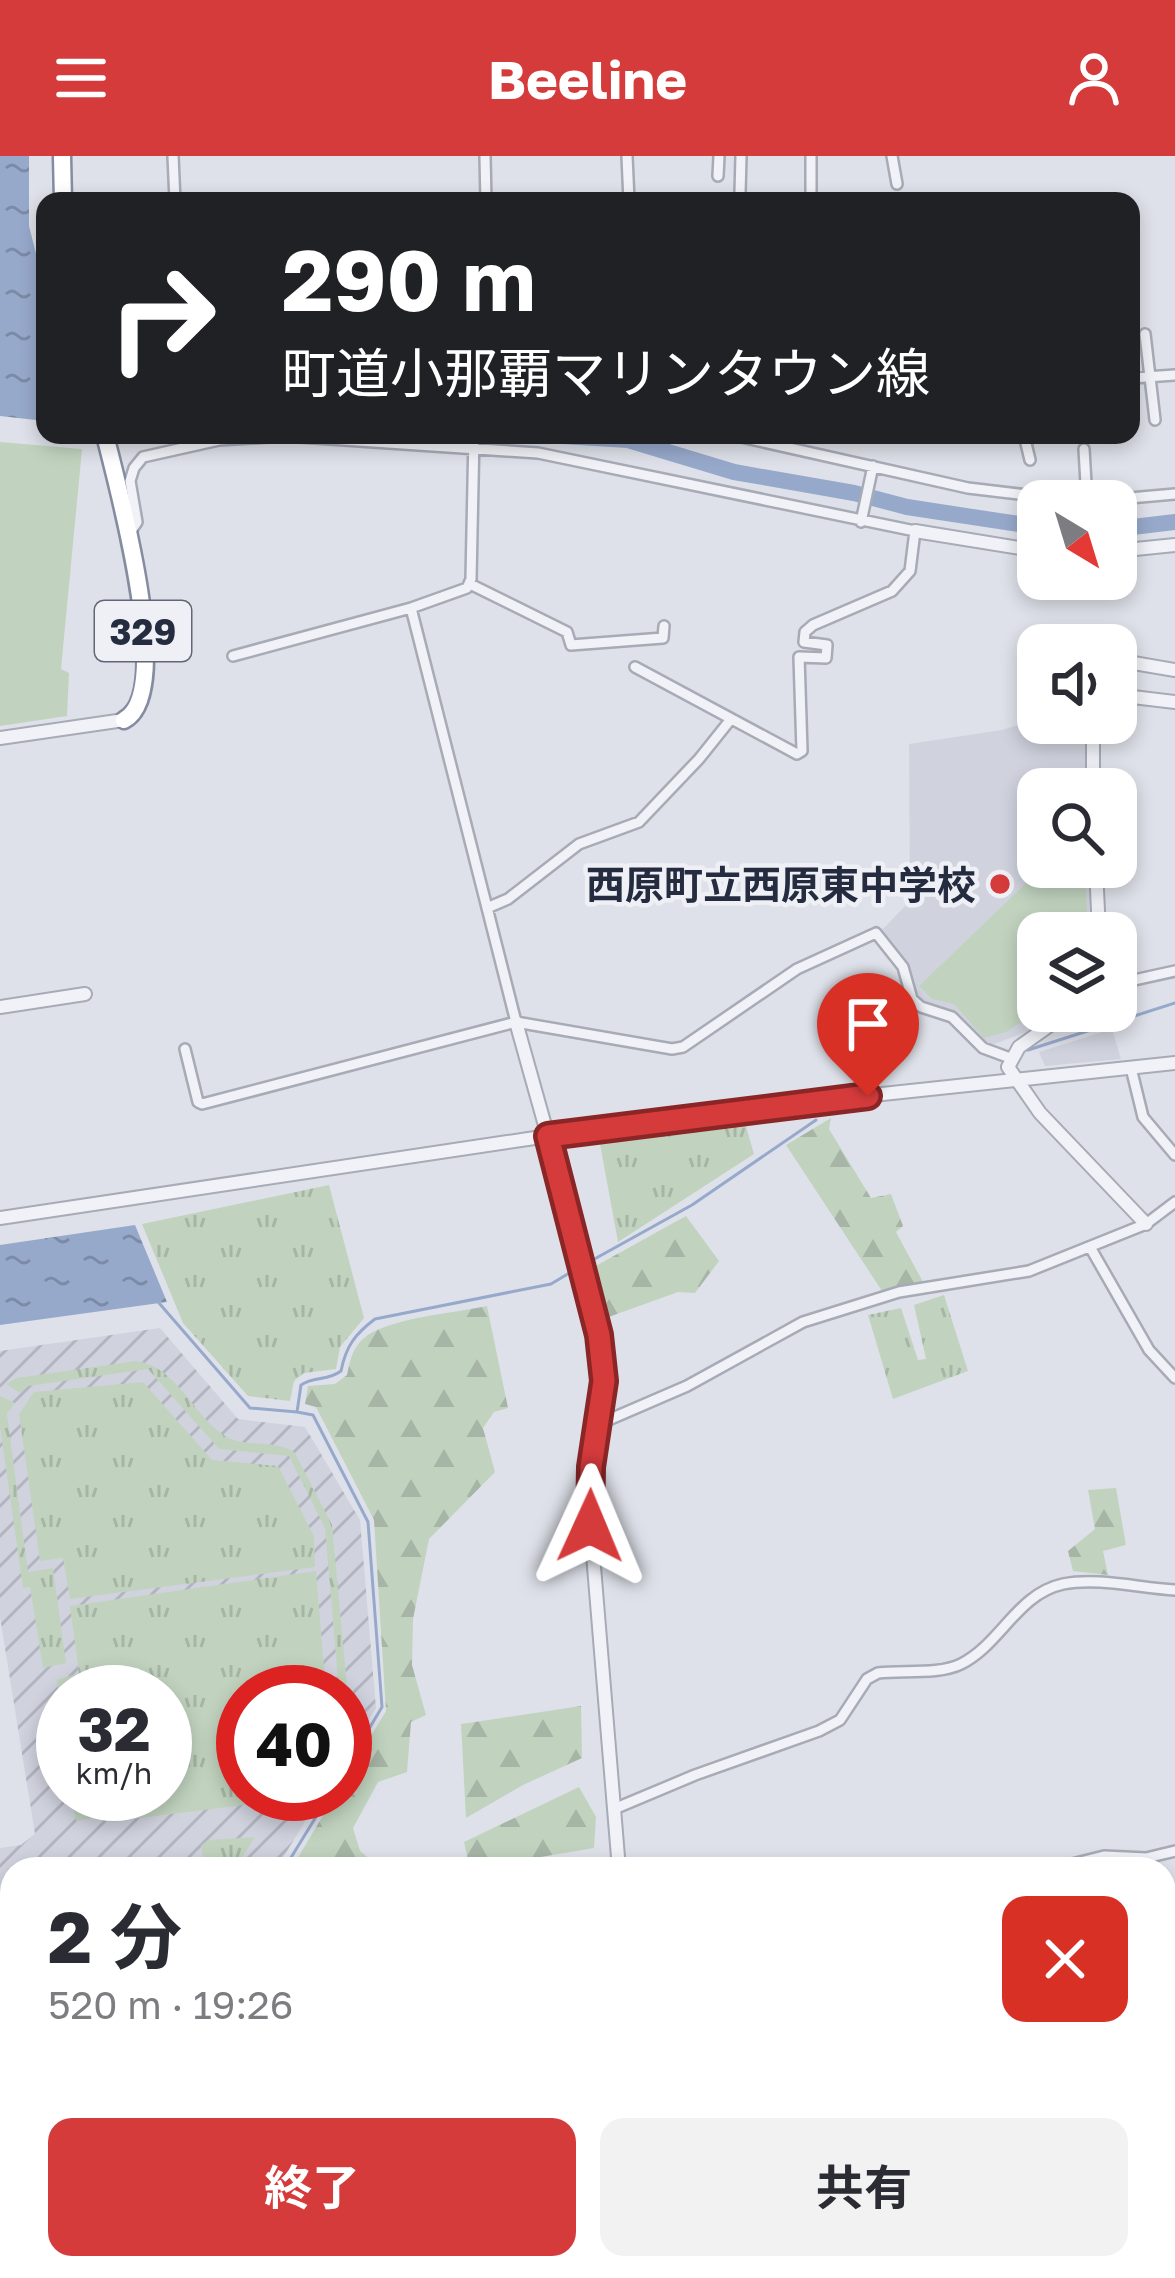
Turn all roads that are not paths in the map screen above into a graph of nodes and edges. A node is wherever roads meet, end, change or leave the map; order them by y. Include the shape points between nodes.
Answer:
1 (62, 156) edge
2 (173, 156) edge
3 (485, 156) edge
4 (627, 156) edge
5 (719, 156) edge
6 (741, 156) edge
7 (811, 156) edge
8 (892, 156) edge
9 (718, 176) dead end
10 (897, 184) dead end
11 (811, 191) dead end
12 (63, 192) edge
13 (175, 192) edge
14 (486, 192) edge
15 (629, 192) edge
16 (740, 192) edge
17 (1145, 334) dead end
18 (1175, 375) edge
19 (1152, 376) junction
20 (1140, 377) edge
21 (1155, 420) dead end
22 (107, 444) edge
23 (213, 444) edge
24 (474, 444) edge
25 (494, 444) edge
26 (769, 444) edge
27 (1026, 444) edge
28 (1084, 449) dead end
29 (1030, 460) dead end
30 (873, 469) junction
31 (1083, 480) edge
32 (1175, 494) edge
33 (1017, 496) edge
34 (1137, 497) edge
35 (862, 518) junction
36 (915, 532) junction
37 (129, 534) junction
38 (1175, 545) edge
39 (1017, 548) edge
40 (1137, 549) edge
41 (470, 584) junction
42 (411, 608) junction
43 (664, 626) dead end
44 (233, 656) dead end
45 (1137, 664) edge
46 (635, 667) dead end
47 (1175, 670) edge
48 (1137, 697) edge
49 (1175, 702) edge
50 (730, 719) junction
51 (124, 720) joint
52 (0, 738) edge
53 (487, 908) junction
54 (1175, 971) edge
55 (1137, 979) edge
56 (85, 994) dead end
57 (0, 1007) edge
58 (516, 1022) junction
59 (1040, 1032) edge
60 (185, 1049) dead end
61 (1010, 1058) junction
62 (1175, 1063) edge
63 (1131, 1068) junction
64 (1016, 1081) junction
65 (548, 1136) junction
66 (1175, 1155) edge
67 (1175, 1202) edge
68 (0, 1218) edge
69 (1146, 1224) junction
70 (1090, 1247) junction
71 (1175, 1378) edge
72 (599, 1424) junction
73 (1175, 1590) edge
74 (614, 1808) junction
75 (618, 1857) edge

1 - 12 highway
2 - 13 street
3 - 14 street
4 - 15 street
5 - 9 street
6 - 16 street
7 - 11 street
8 - 10 street
17 - 19 street
18 - 19 street
19 - 20 street
19 - 21 street
22 - 37 highway, 329
23 - 37 street via 150,454 134,468 137,522
24 - 41 street
25 - 35 street
26 - 30 street
27 - 29 street
28 - 31 street
30 - 33 street
30 - 35 street
32 - 34 street
35 - 36 street
36 - 39 street
36 - 50 street via 910,571 892,591 805,632 804,642 827,645 826,658 799,657 802,751
37 - 51 highway, 329 via 144,660 140,707
38 - 40 street
41 - 42 street
41 - 43 street via 567,632 571,645 663,638
42 - 44 street
42 - 53 street
45 - 47 street
46 - 50 street
48 - 49 street
50 - 53 street via 639,822 579,844
51 - 52 street
53 - 58 street
54 - 55 street
56 - 57 street
58 - 60 street via 202,1104
58 - 61 street via 683,1048 797,970 876,933 903,967 911,999
58 - 65 street
59 - 61 street
61 - 64 street
62 - 63 street
63 - 64 street
63 - 66 street via 1143,1117
64 - 65 street
64 - 69 street
65 - 68 street
65 - 72 street via 584,1266 604,1381
67 - 69 street
69 - 70 street
70 - 71 street via 1149,1350
70 - 72 street via 1029,1271 899,1292 803,1322
72 - 74 street via 589,1510
73 - 74 street via 1056,1586 1027,1601 961,1664 878,1673 840,1720 819,1731
74 - 75 street

